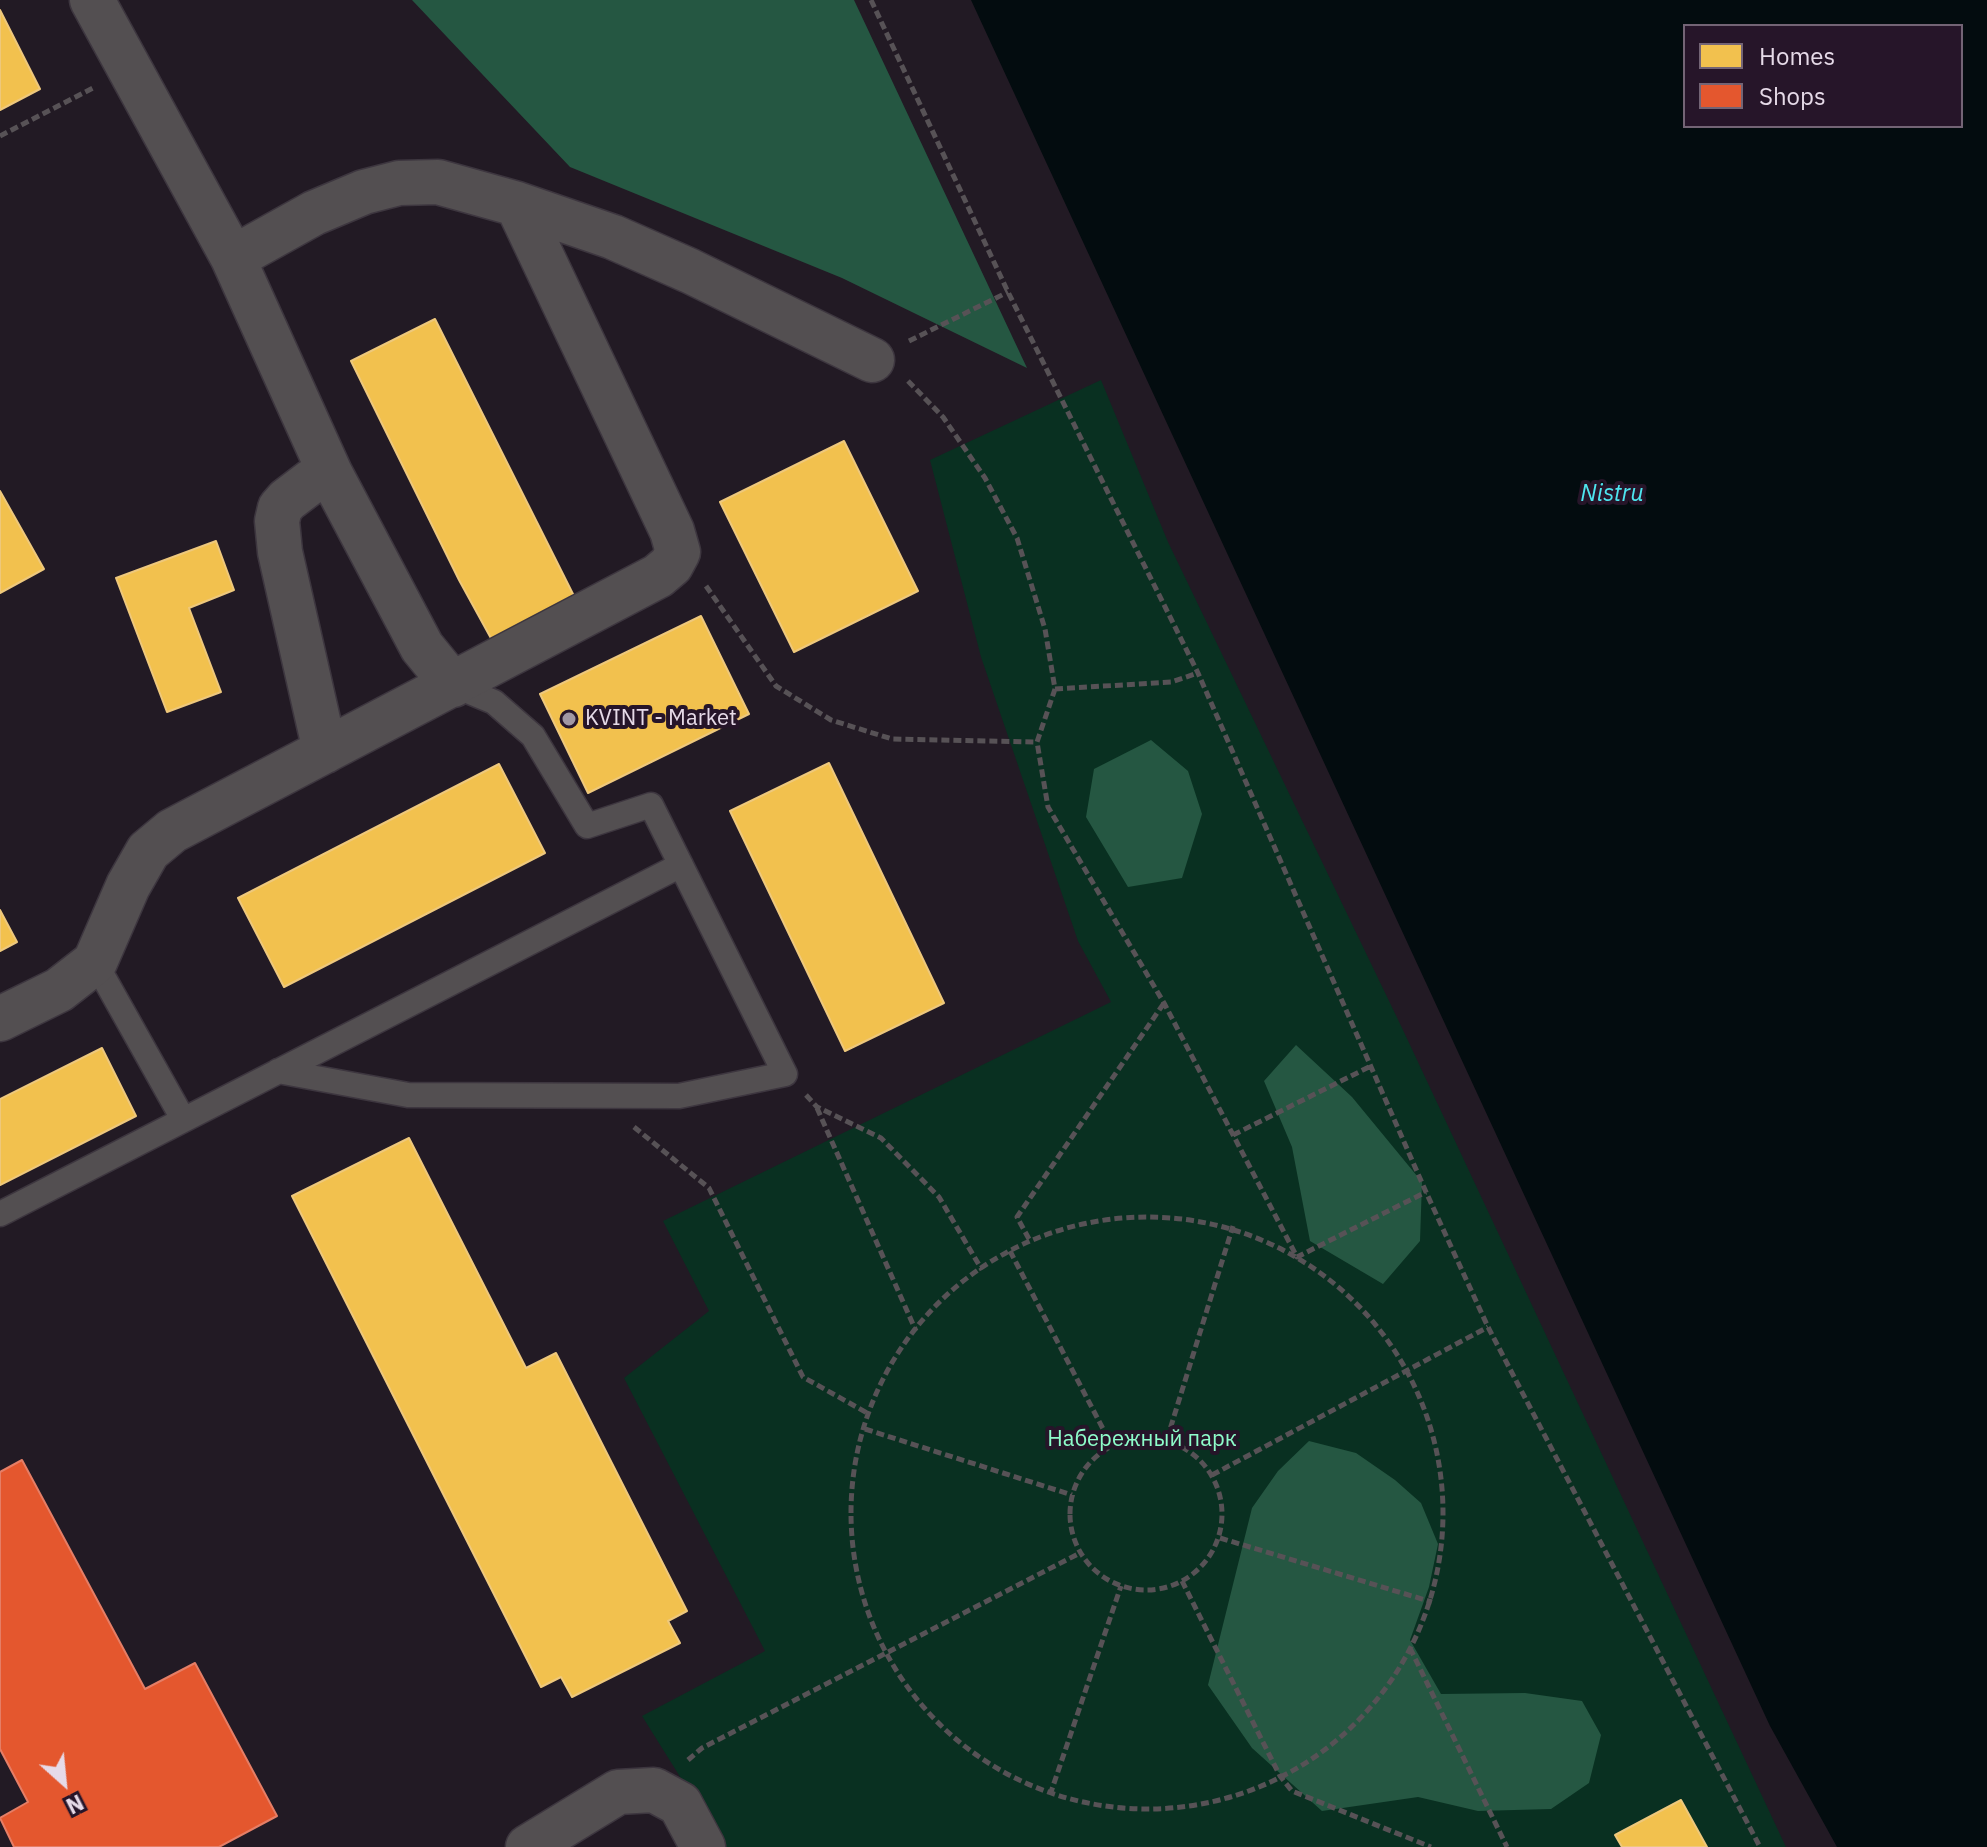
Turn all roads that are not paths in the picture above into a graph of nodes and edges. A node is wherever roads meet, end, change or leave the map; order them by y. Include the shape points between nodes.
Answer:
1 (92, 0) edge
2 (517, 204) junction
3 (233, 258) junction
4 (872, 360) road end
5 (330, 473) junction
6 (453, 685) junction
7 (325, 751) junction
8 (681, 865) junction
9 (95, 962) junction
10 (0, 1019) edge
11 (278, 1071) junction
12 (183, 1119) junction
13 (0, 1214) edge
14 (528, 1847) edge
15 (703, 1847) edge

1 - 3 street
2 - 3 street via 438,182 399,183 314,213
2 - 4 street via 652,254
2 - 6 street via 678,552 658,576
3 - 5 street
5 - 6 street via 422,647
5 - 7 street via 287,500 277,521
6 - 7 street
6 - 8 lane via 494,702 533,736 587,826 651,805
7 - 9 street via 172,831 148,851
8 - 11 lane
8 - 11 lane via 785,1074 679,1096 408,1095
9 - 10 street via 59,990
9 - 12 lane
11 - 12 lane
12 - 13 lane
14 - 15 street via 618,1792 654,1790 680,1804

